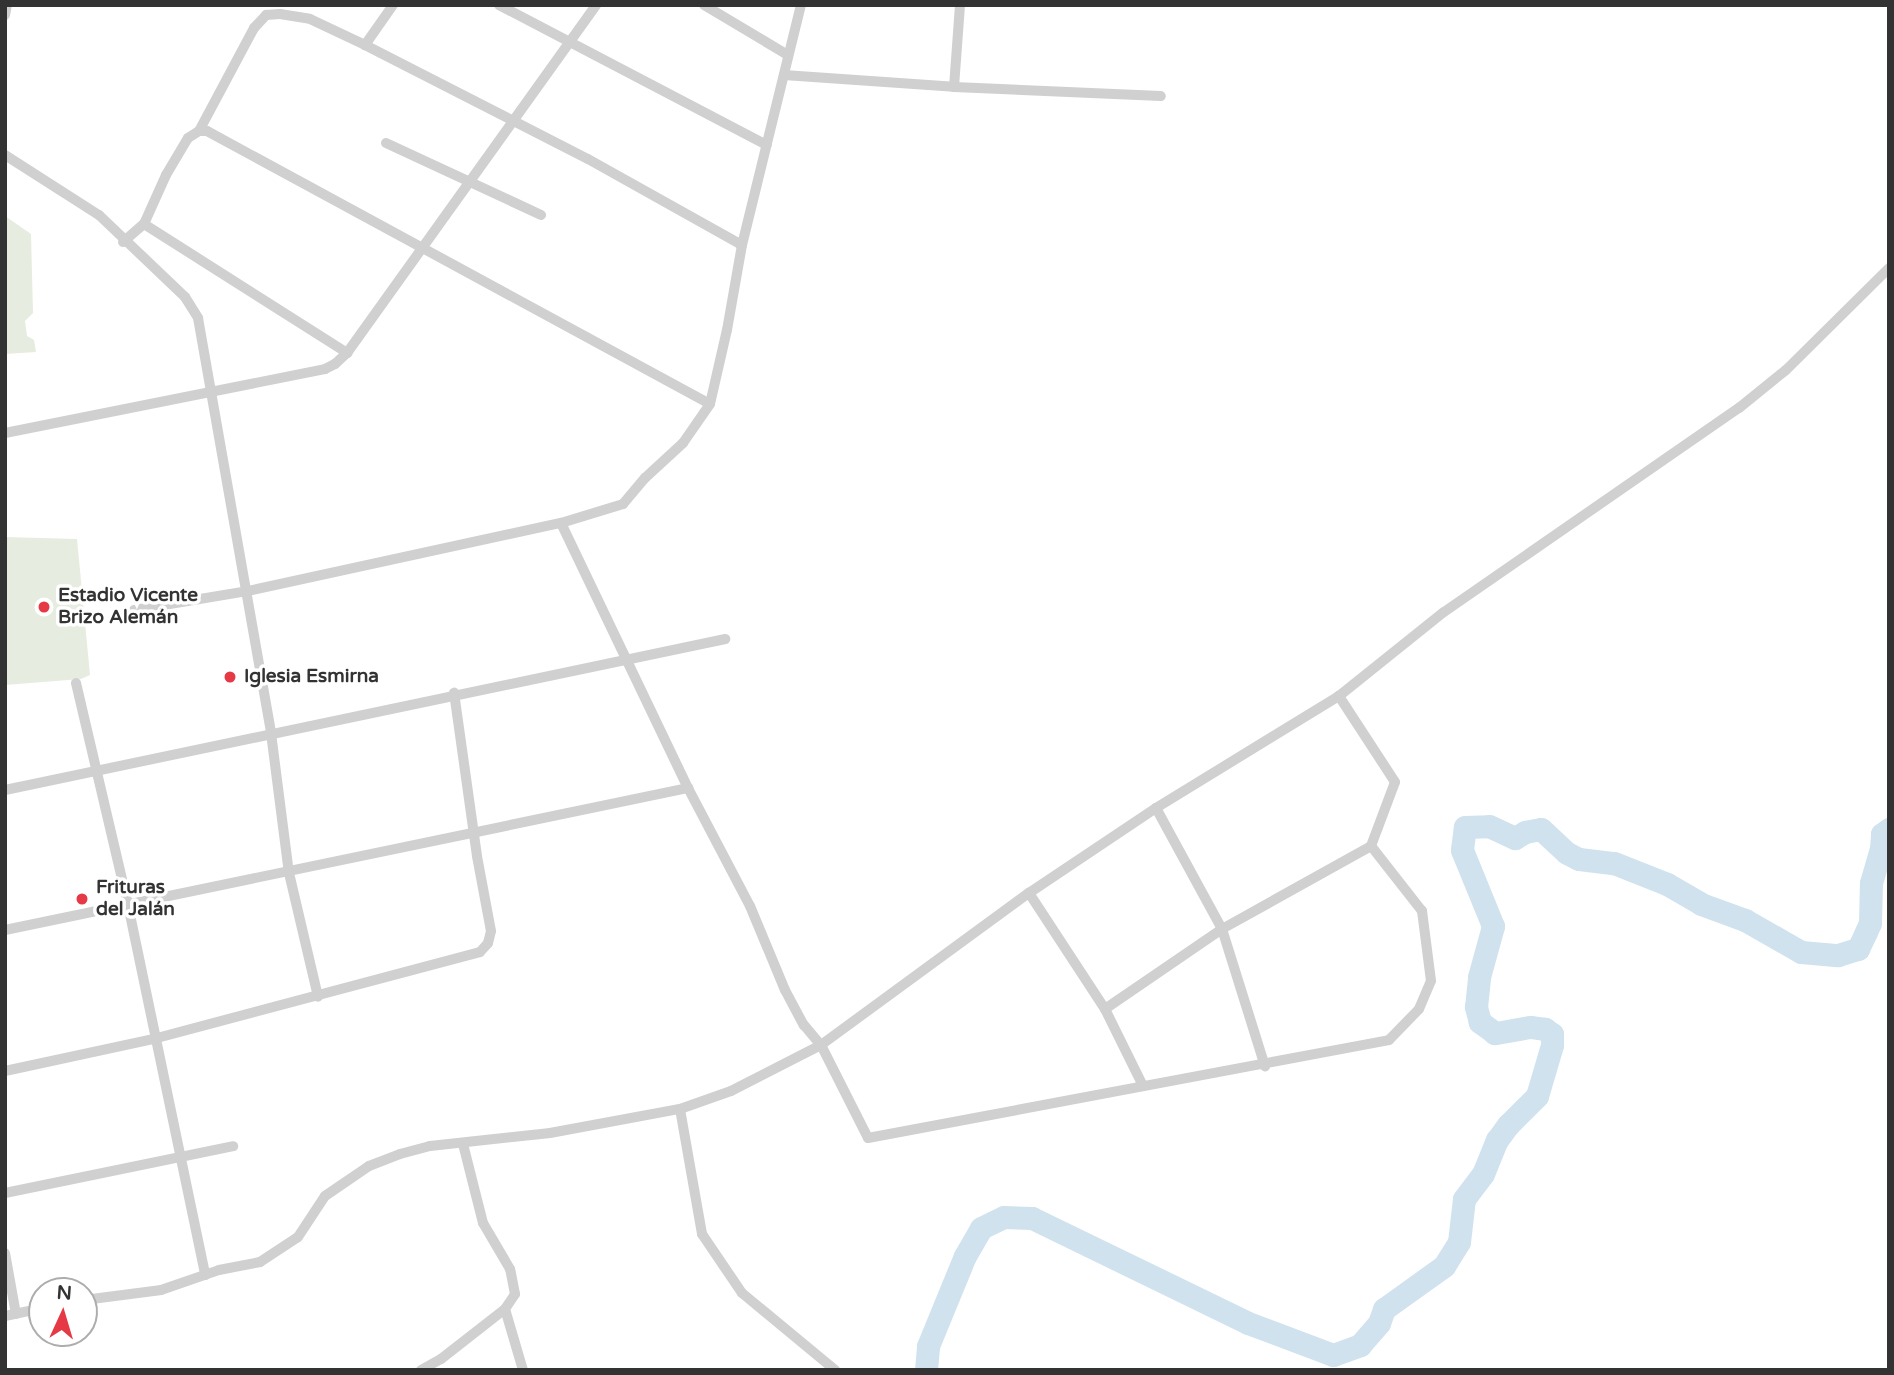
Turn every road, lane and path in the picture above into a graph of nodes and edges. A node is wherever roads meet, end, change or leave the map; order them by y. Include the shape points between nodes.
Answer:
1 (6, 5) edge
2 (393, 5) edge
3 (499, 5) edge
4 (596, 5) edge
5 (704, 5) edge
6 (801, 5) edge
7 (960, 5) edge
8 (5, 15) edge
9 (572, 43) junction
10 (365, 45) junction
11 (788, 55) junction
12 (784, 75) junction
13 (954, 87) junction
14 (1161, 96) dead end
15 (514, 121) junction
16 (199, 131) junction
17 (386, 143) dead end
18 (767, 145) junction
19 (5, 155) edge
20 (470, 182) junction
21 (541, 215) dead end
22 (144, 224) junction
23 (123, 242) junction
24 (742, 245) junction
25 (423, 247) junction
26 (1889, 268) edge
27 (347, 353) junction
28 (213, 390) junction
29 (710, 404) junction
30 (5, 433) edge
31 (561, 523) junction
32 (248, 591) junction
33 (134, 610) dead end
34 (725, 639) dead end
35 (625, 659) junction
36 (76, 683) dead end
37 (454, 693) junction
38 (1339, 696) junction
39 (271, 733) junction
40 (94, 771) junction
41 (688, 788) junction
42 (5, 790) edge
43 (1156, 808) junction
44 (473, 833) junction
45 (1371, 846) junction
46 (289, 873) junction
47 (1029, 893) junction
48 (128, 905) junction
49 (1222, 929) junction
50 (5, 930) edge
51 (318, 997) junction
52 (1105, 1009) junction
53 (157, 1038) junction
54 (821, 1045) junction
55 (1265, 1066) junction
56 (5, 1071) edge
57 (1143, 1086) junction
58 (680, 1110) junction
59 (463, 1144) junction
60 (233, 1146) dead end
61 (180, 1156) junction
62 (5, 1193) edge
63 (5, 1253) edge
64 (205, 1275) junction
65 (98, 1298) edge
66 (505, 1309) junction
67 (11, 1315) edge
68 (442, 1365) edge
69 (422, 1370) edge
70 (523, 1370) edge
71 (835, 1370) edge

1 - 8 street
2 - 10 street
3 - 9 street
4 - 9 street
5 - 11 street
6 - 11 street
7 - 13 street
9 - 15 street
9 - 18 street
10 - 15 street
10 - 16 street via 310,19 266,15 254,28
11 - 12 street
12 - 13 street
12 - 18 street
13 - 14 street
15 - 20 street
15 - 24 street
16 - 22 street via 188,138
16 - 25 street via 207,131
17 - 20 street
18 - 24 street
19 - 23 street via 99,215
20 - 21 street
20 - 25 street
22 - 23 street
22 - 27 street
23 - 28 street via 194,309
24 - 29 street
25 - 27 street
25 - 29 street
26 - 38 street via 1786,370 1739,408 1444,612
27 - 28 street via 326,369
28 - 30 street
28 - 32 street
29 - 31 street via 682,443 623,505
31 - 32 street
31 - 35 street
32 - 33 street
32 - 39 street
34 - 35 street
35 - 37 street
35 - 41 street
36 - 40 street
37 - 39 street
37 - 44 street
38 - 43 street
38 - 45 street via 1395,782
39 - 40 street
39 - 46 street
40 - 42 street
40 - 48 street
41 - 44 street
41 - 54 street via 750,906 791,1002
43 - 47 street
43 - 49 street
44 - 46 street
44 - 51 street via 491,932 484,948 471,956
45 - 49 street
45 - 55 street via 1422,911 1431,981 1419,1009 1389,1040
46 - 48 street
46 - 51 street
47 - 52 street
47 - 54 street
48 - 50 street
48 - 53 street
49 - 52 street
49 - 55 street
51 - 53 street
52 - 57 street
53 - 56 street
53 - 61 street
54 - 57 street via 868,1138
54 - 58 street via 731,1091
55 - 57 street
58 - 59 street
58 - 71 street via 702,1234 742,1293
59 - 64 street via 430,1146 369,1166 325,1196 298,1237 278,1251 260,1262
59 - 66 street via 483,1223 514,1281 514,1294
60 - 61 street
61 - 62 street
61 - 64 street
63 - 67 street
64 - 65 street via 160,1290
66 - 68 street
66 - 70 street
68 - 69 street

